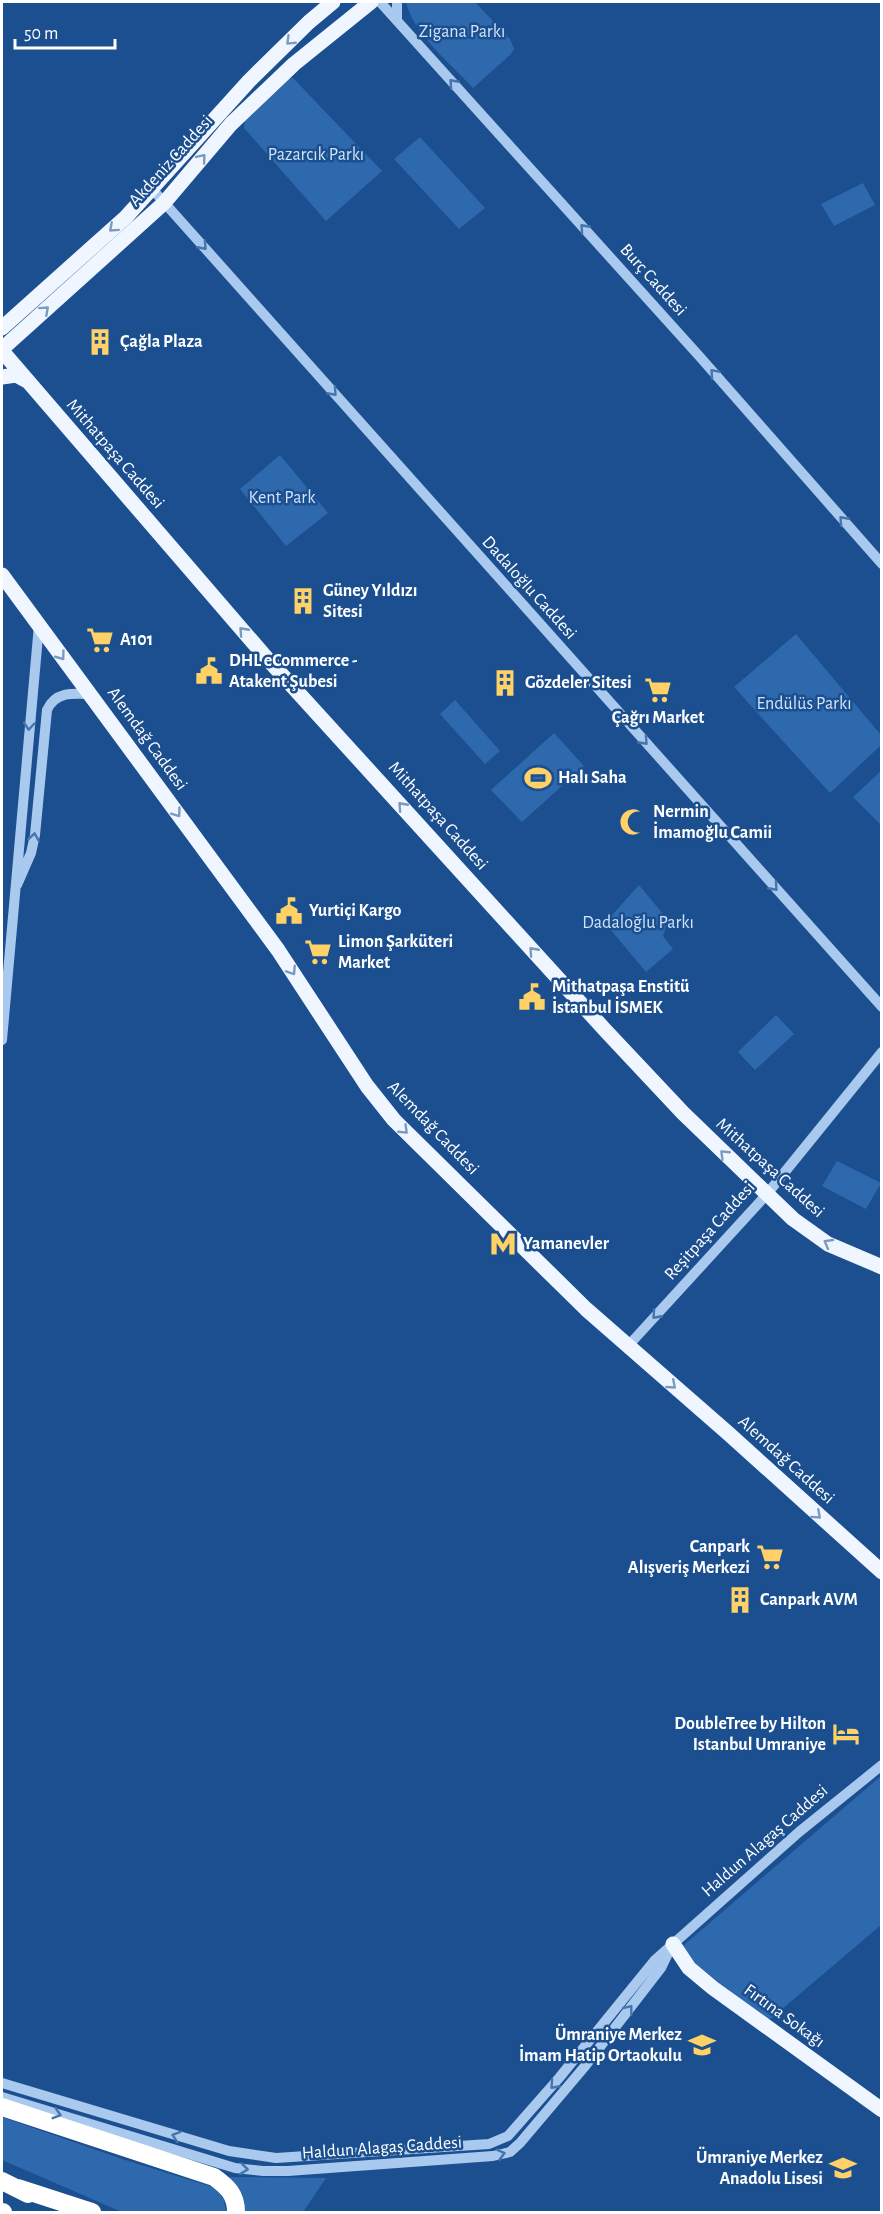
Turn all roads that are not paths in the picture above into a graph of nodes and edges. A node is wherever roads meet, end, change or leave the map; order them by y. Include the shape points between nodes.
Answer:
1 (333, 2) edge
2 (370, 2) edge
3 (380, 2) edge
4 (397, 2) edge
5 (397, 21) junction
6 (153, 190) junction
7 (164, 203) junction
8 (2, 328) edge
9 (2, 350) edge
10 (2, 377) edge
11 (27, 381) junction
12 (882, 564) edge
13 (2, 575) edge
14 (39, 626) junction
15 (89, 694) junction
16 (14, 891) junction
17 (882, 1008) edge
18 (2, 1040) edge
19 (882, 1052) edge
20 (767, 1194) junction
21 (882, 1267) edge
22 (628, 1346) junction
23 (882, 1572) edge
24 (882, 1765) edge
25 (673, 1944) junction
26 (2, 2083) edge
27 (2, 2097) edge
28 (2, 2107) edge
29 (882, 2110) edge
30 (10, 2185) edge
31 (58, 2212) edge
32 (92, 2212) edge
33 (236, 2212) edge

1 -> 6 main road, Akdeniz Caddesi via 249,81
7 -> 2 main road, Akdeniz Caddesi via 231,124 294,64
3 - 5 street, Burç Caddesi
4 - 5 street
12 -> 5 street, Burç Caddesi
6 - 7 street, Dadaloğlu Caddesi
6 -> 8 main road, Akdeniz Caddesi
9 -> 7 main road, Akdeniz Caddesi
7 -> 17 street, Dadaloğlu Caddesi
9 - 11 main road, Mithatpaşa Caddesi
10 - 11 main road via 16,375
20 -> 11 main road, Mithatpaşa Caddesi via 597,1022 248,637
13 - 14 main road, Alemdağ Caddesi
14 -> 15 main road, Alemdağ Caddesi
14 -> 16 street
16 -> 15 street via 32,853 51,702 69,693
15 -> 22 main road, Alemdağ Caddesi via 278,950 367,1086 394,1120
16 - 18 street
19 - 20 street, Reşitpaşa Caddesi
21 -> 20 main road, Mithatpaşa Caddesi via 828,1244
20 -> 22 street, Reşitpaşa Caddesi
22 -> 23 main road, Alemdağ Caddesi
24 - 25 street, Haldun Alagaş Caddesi via 799,1832
25 -> 26 street, Haldun Alagaş Caddesi via 655,1960 508,2136 489,2144 276,2158 229,2151
27 -> 25 street, Haldun Alagaş Caddesi via 235,2168 288,2171 493,2156 510,2152 558,2099 662,1968
25 - 29 main road, Fırtına Sokağı via 689,1968 713,1988
28 - 33 highway via 214,2177 236,2199
30 - 31 highway
30 - 32 highway

